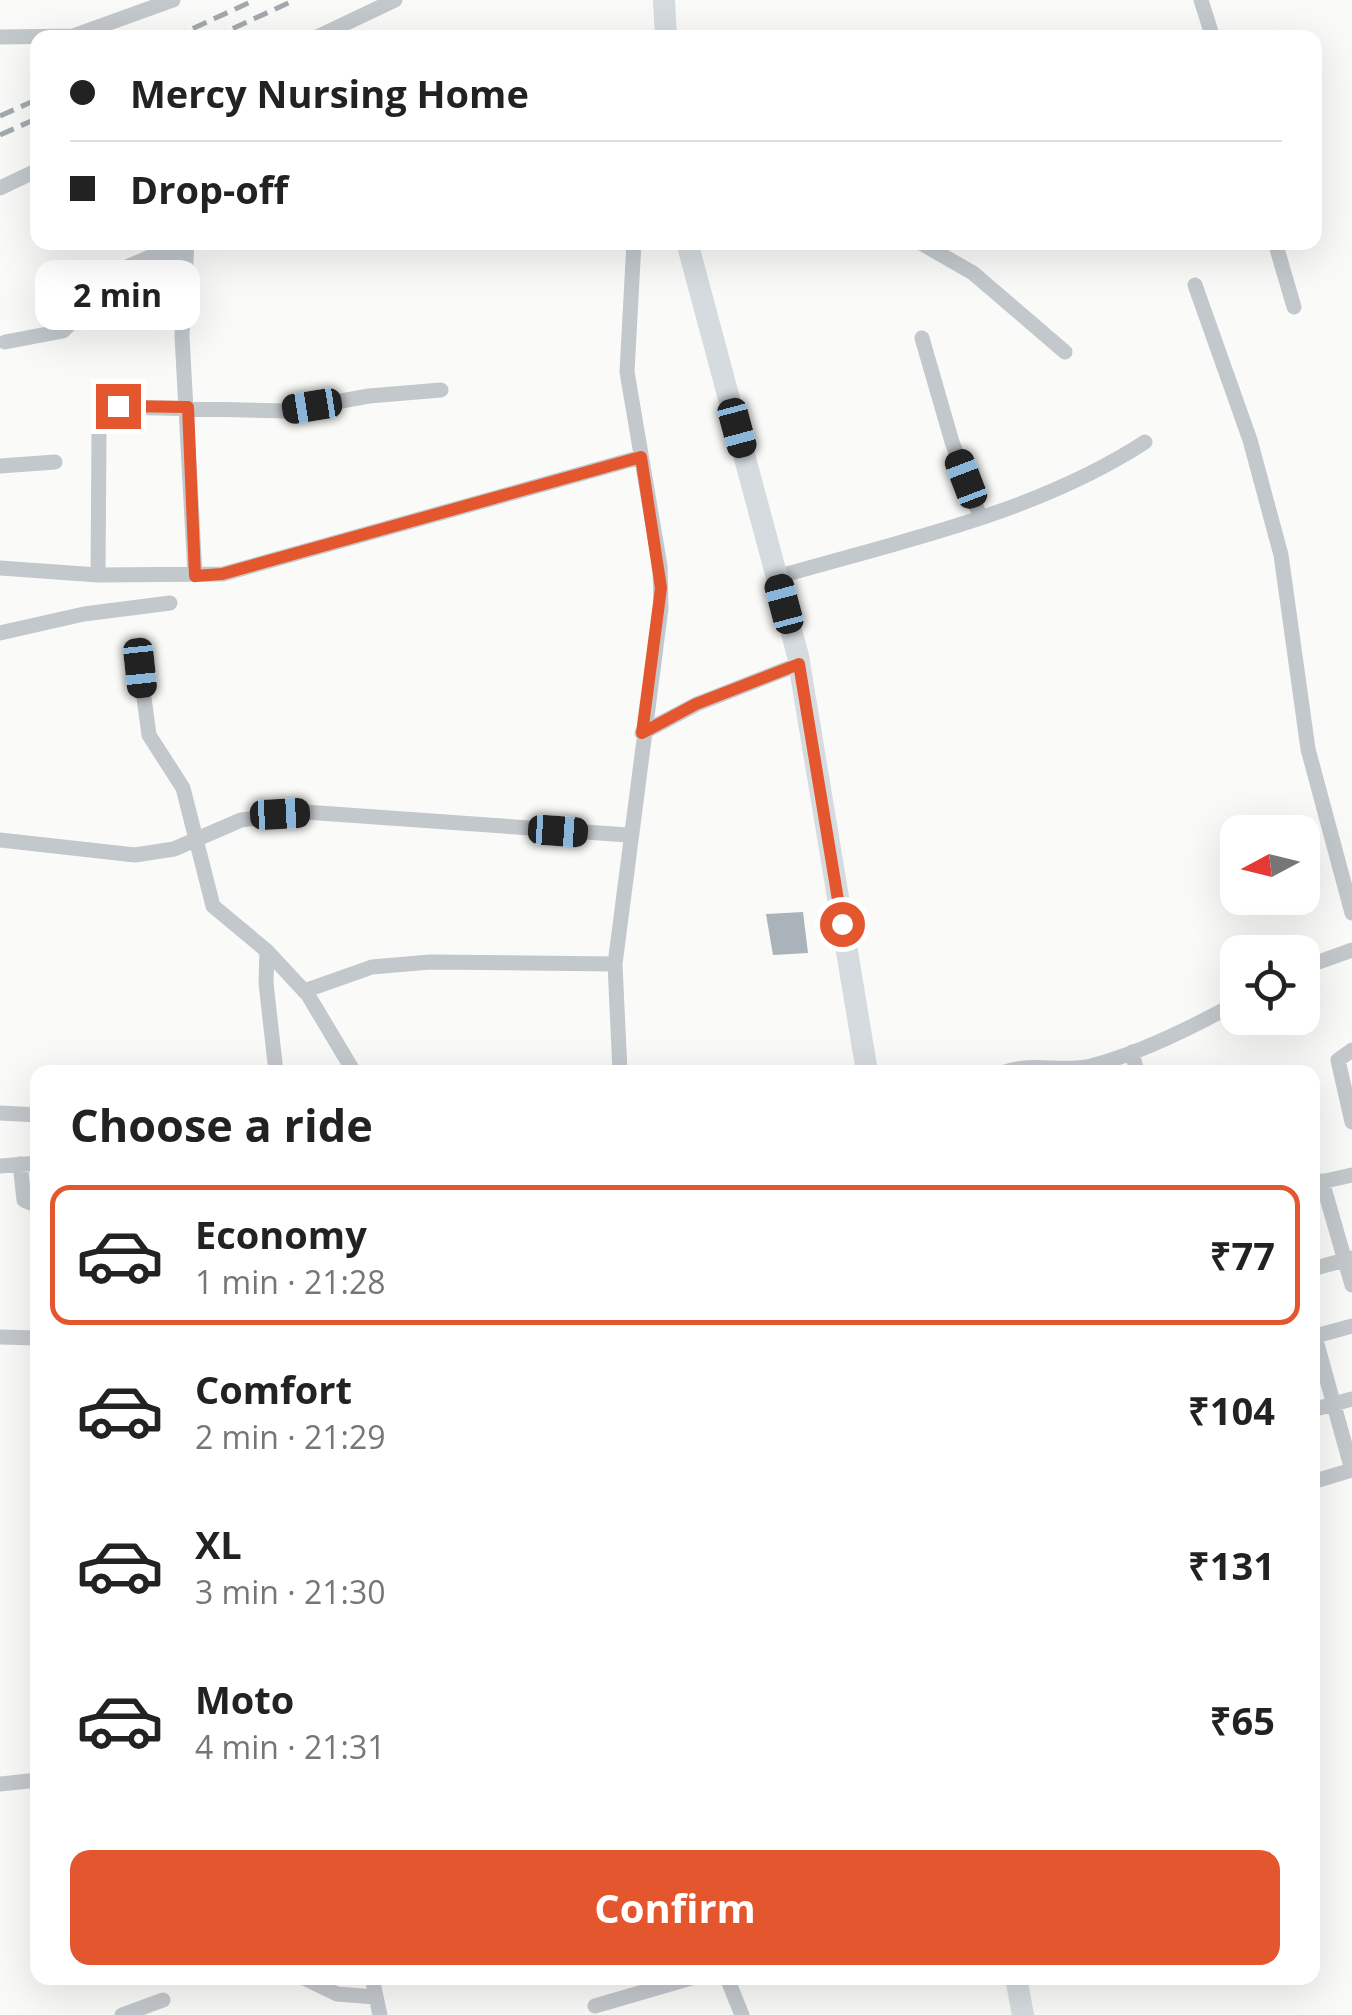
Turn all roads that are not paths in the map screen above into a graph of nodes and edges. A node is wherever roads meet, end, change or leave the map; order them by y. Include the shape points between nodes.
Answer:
1 (173, 0) edge
2 (395, 0) edge
3 (664, 0) edge
4 (1201, 0) edge
5 (89, 30) edge
6 (332, 30) edge
7 (666, 30) edge
8 (1210, 30) edge
9 (0, 37) edge
10 (30, 37) edge
11 (30, 174) edge
12 (0, 188) edge
13 (174, 250) edge
14 (186, 250) edge
15 (634, 250) edge
16 (690, 250) edge
17 (933, 250) edge
18 (1277, 250) edge
19 (1195, 285) dead end
20 (1294, 307) dead end
21 (922, 338) dead end
22 (6, 342) dead end
23 (1065, 352) dead end
24 (441, 390) dead end
25 (188, 407) junction
26 (1146, 442) dead end
27 (641, 457) junction
28 (55, 462) dead end
29 (0, 466) edge
30 (980, 516) junction
31 (0, 568) edge
32 (98, 575) junction
33 (195, 576) junction
34 (777, 577) junction
35 (170, 603) dead end
36 (0, 633) edge
37 (799, 664) junction
38 (140, 668) dead end
39 (642, 733) junction
40 (628, 836) junction
41 (0, 840) edge
42 (197, 840) junction
43 (1352, 913) edge
44 (267, 950) junction
45 (1352, 950) edge
46 (1320, 962) edge
47 (615, 964) junction
48 (304, 991) junction
49 (1220, 1010) edge
50 (1352, 1050) edge
51 (1132, 1052) junction
52 (275, 1065) edge
53 (350, 1065) edge
54 (620, 1065) edge
55 (866, 1065) edge
56 (1100, 1065) edge
57 (1135, 1065) edge
58 (0, 1113) edge
59 (30, 1115) edge
60 (1352, 1122) edge
61 (30, 1163) edge
62 (20, 1164) junction
63 (0, 1166) edge
64 (1352, 1174) edge
65 (1320, 1182) edge
66 (1320, 1190) edge
67 (30, 1203) edge
68 (1348, 1259) edge
69 (1320, 1266) edge
70 (1352, 1285) edge
71 (1352, 1326) edge
72 (1320, 1332) edge
73 (0, 1336) edge
74 (30, 1338) edge
75 (1320, 1358) edge
76 (1352, 1399) edge
77 (1333, 1404) junction
78 (1320, 1408) edge
79 (1352, 1470) edge
80 (1320, 1480) edge
81 (30, 1781) edge
82 (0, 1784) edge
83 (318, 1985) edge
84 (373, 1985) edge
85 (667, 1985) edge
86 (730, 1985) edge
87 (1017, 1985) edge
88 (375, 1997) junction
89 (163, 2000) dead end
90 (594, 2006) dead end
91 (122, 2015) edge
92 (380, 2015) edge
93 (742, 2015) edge
94 (1022, 2015) edge

1 - 5 street
2 - 6 street
3 - 7 street
4 - 8 street
9 - 10 street
11 - 12 street
13 - 22 street via 128,267 63,331
14 - 25 street via 182,336
15 - 27 street via 627,372
16 - 34 street
17 - 23 street via 973,272
18 - 20 street
19 - 43 street via 1250,440 1281,555 1308,749
21 - 30 street
24 - 25 street via 286,410
25 - 32 street via 118,406 101,421
25 - 33 street
26 - 30 street via 1069,485
27 - 33 street via 222,574
27 - 39 street via 661,588
28 - 29 street
30 - 34 street
31 - 32 street
32 - 33 street
34 - 37 street
35 - 36 street
37 - 39 street
37 - 55 street
38 - 42 street via 149,735 182,788
39 - 40 street
40 - 42 street via 305,812 241,820
40 - 47 street
41 - 42 street via 135,855
42 - 44 street via 214,906
44 - 48 street
44 - 52 street
45 - 46 street
47 - 48 street via 430,962 352,970
47 - 54 street
48 - 53 street
49 - 51 street
50 - 60 street via 1338,1060
51 - 56 street
51 - 57 street
58 - 59 street
61 - 62 street
62 - 63 street
62 - 67 street via 24,1200
64 - 65 street
66 - 68 street
68 - 69 street
68 - 70 street
71 - 72 street
73 - 74 street
75 - 77 street
76 - 77 street
77 - 78 street
77 - 79 street
79 - 80 street
81 - 82 street
83 - 88 street
84 - 88 street
85 - 90 street
86 - 93 street
87 - 94 street
88 - 92 street
89 - 91 street

